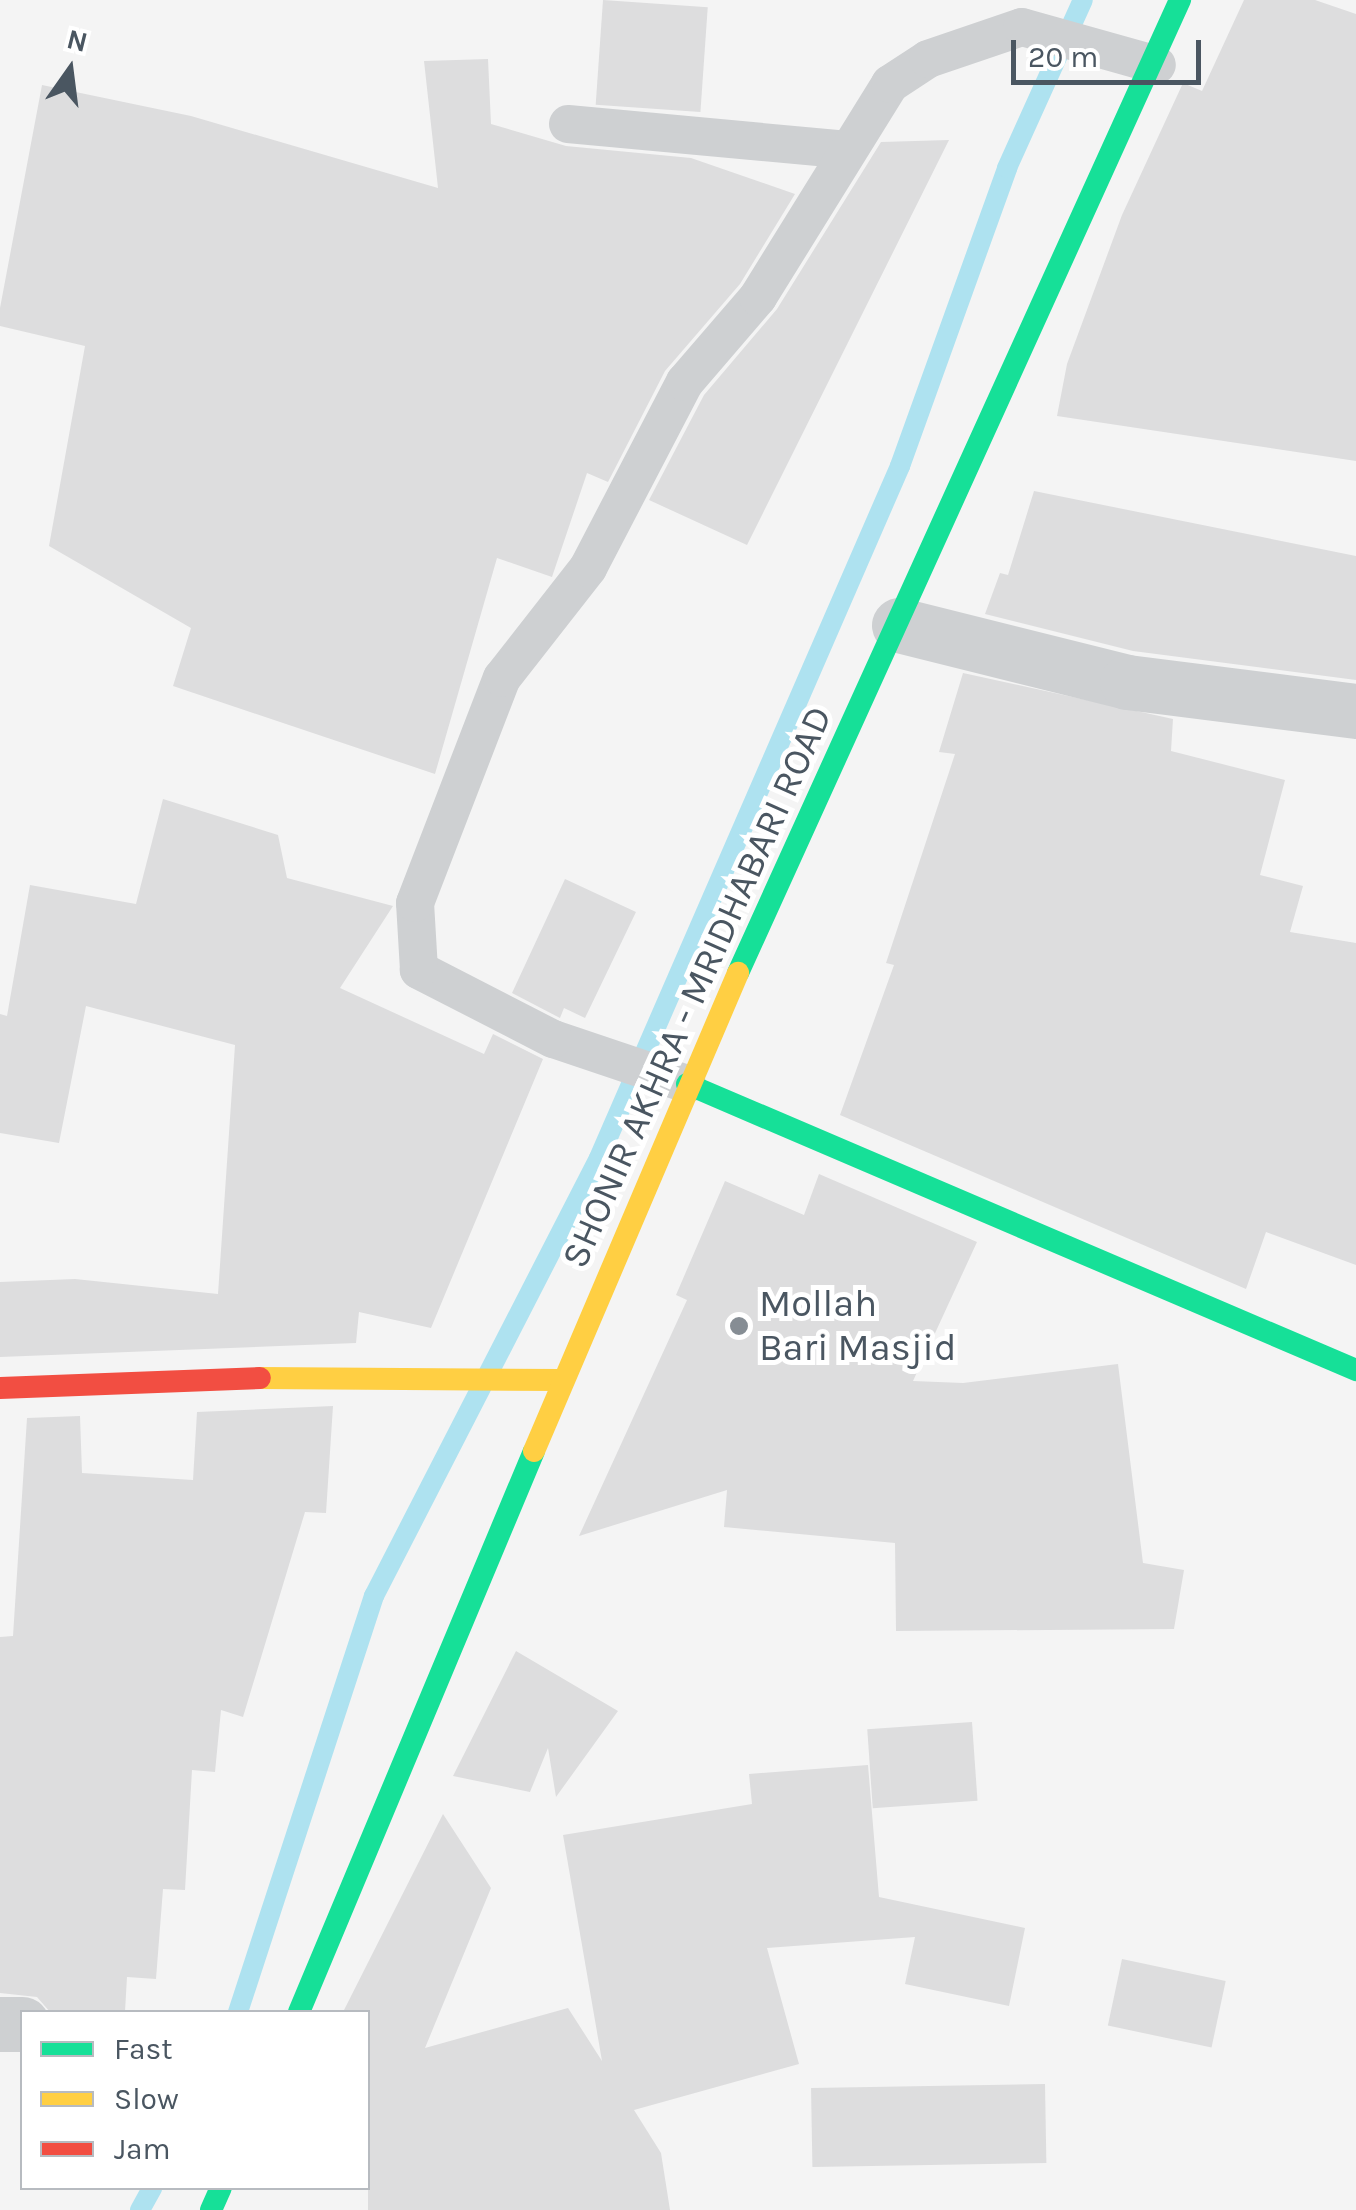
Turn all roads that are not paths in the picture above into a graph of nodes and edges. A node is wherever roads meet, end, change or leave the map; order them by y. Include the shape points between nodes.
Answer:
1 (1180, 0) edge
2 (1144, 61) junction
3 (568, 124) dead end
4 (848, 150) junction
5 (899, 625) junction
6 (1356, 712) edge
7 (687, 1084) junction
8 (1356, 1370) edge
9 (560, 1380) junction
10 (0, 1388) edge
11 (300, 2010) edge

1 - 2 main road, SHONIR AKHRA - MRIDHABARI ROAD
2 - 4 lane via 1022,27 928,58 890,84
2 - 5 main road, SHONIR AKHRA - MRIDHABARI ROAD
3 - 4 lane
4 - 7 lane via 758,298 685,382 588,568 502,678 416,904 419,970 553,1040
5 - 6 street via 1127,682
5 - 7 main road, SHONIR AKHRA - MRIDHABARI ROAD
7 - 8 main road
7 - 9 main road, SHONIR AKHRA - MRIDHABARI ROAD
9 - 10 main road via 386,1373
9 - 11 main road, SHONIR AKHRA - MRIDHABARI ROAD

